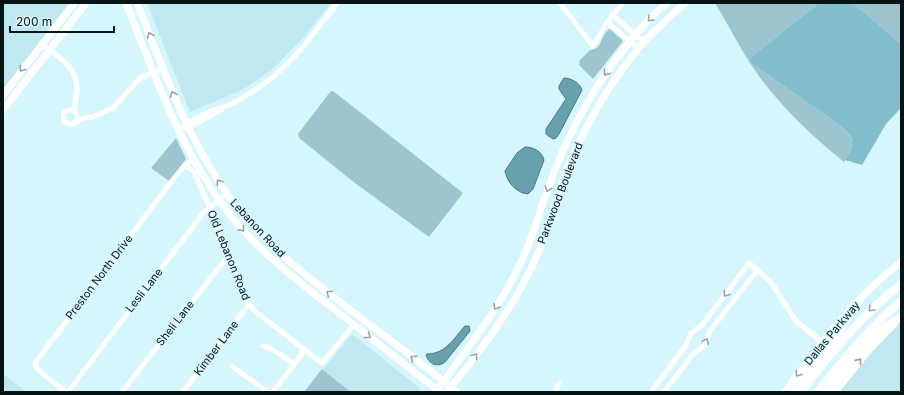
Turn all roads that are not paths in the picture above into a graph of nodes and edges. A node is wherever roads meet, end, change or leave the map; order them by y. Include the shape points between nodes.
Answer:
1 (74, 3) edge
2 (86, 3) edge
3 (126, 3) edge
4 (137, 3) edge
5 (337, 3) edge
6 (560, 3) edge
7 (623, 3) edge
8 (666, 3) edge
9 (685, 3) edge
10 (612, 15) junction
11 (608, 22) junction
12 (635, 35) junction
13 (630, 42) junction
14 (644, 42) junction
15 (42, 44) junction
16 (639, 49) junction
17 (50, 50) junction
18 (163, 68) junction
19 (153, 72) junction
20 (595, 88) junction
21 (605, 94) junction
22 (3, 95) edge
23 (74, 103) junction
24 (3, 110) edge
25 (68, 111) junction
26 (76, 114) junction
27 (86, 118) junction
28 (74, 123) junction
29 (187, 126) junction
30 (178, 131) junction
31 (563, 151) junction
32 (573, 155) junction
33 (194, 159) junction
34 (185, 165) junction
35 (227, 194) junction
36 (219, 200) junction
37 (210, 208) junction
38 (541, 211) junction
39 (552, 214) junction
40 (228, 256) junction
41 (901, 262) edge
42 (758, 269) junction
43 (739, 276) junction
44 (748, 282) junction
45 (901, 284) edge
46 (859, 301) junction
47 (901, 301) edge
48 (249, 304) junction
49 (360, 318) junction
50 (900, 318) edge
51 (704, 322) junction
52 (354, 325) junction
53 (713, 328) junction
54 (822, 342) junction
55 (263, 346) dead end
56 (305, 350) junction
57 (682, 351) junction
58 (690, 357) junction
59 (294, 364) junction
60 (233, 367) dead end
61 (444, 381) junction
62 (559, 383) dead end
63 (452, 390) edge
64 (438, 391) edge
65 (67, 392) edge
66 (122, 392) edge
67 (183, 392) edge
68 (268, 392) edge
69 (273, 392) edge
70 (555, 392) edge
71 (653, 392) edge
72 (664, 392) edge
73 (785, 392) edge
74 (793, 392) edge
75 (801, 392) edge
76 (818, 392) edge
77 (826, 392) edge
78 (835, 392) edge

1 - 15 main road
2 - 17 main road
3 - 19 main road, Lebanon Road
18 -> 4 main road, Lebanon Road
5 - 29 street via 287,66 265,83
6 - 11 street via 593,46
7 - 10 street
8 -> 12 main road, Parkwood Boulevard
9 - 14 main road, Parkwood Boulevard
10 - 11 street
10 - 12 street
11 - 13 street
12 - 13 main road, Parkwood Boulevard
12 - 14 street
13 - 16 street
13 -> 20 main road, Parkwood Boulevard
14 - 16 main road, Parkwood Boulevard
15 - 17 street
15 -> 22 main road
16 - 21 main road, Parkwood Boulevard
17 - 23 street via 75,74 77,90
17 - 24 main road
18 - 19 street
29 -> 18 main road, Lebanon Road
19 - 27 street via 140,78 113,108
19 - 30 main road, Lebanon Road
20 - 21 main road
20 - 31 main road, Parkwood Boulevard
21 - 32 main road, Parkwood Boulevard
23 - 25 street
23 - 26 street
25 - 26 street
25 - 28 street via 63,115 64,121
26 - 27 street
26 - 28 street
27 - 28 street
29 - 30 street
35 -> 29 main road, Lebanon Road
30 - 33 main road, Lebanon Road
31 - 32 main road
31 -> 38 main road, Parkwood Boulevard via 548,186
32 - 39 main road, Parkwood Boulevard
33 - 34 street, Preston North Drive
33 - 36 main road, Lebanon Road
34 - 37 street, Old Lebanon Road via 194,172
34 - 65 street, Preston North Drive via 35,363 38,370
35 - 36 street, Lesli Lane
49 -> 35 main road, Lebanon Road via 281,254 252,225
36 - 37 street, Lesli Lane
36 -> 52 main road, Lebanon Road via 268,256
37 - 40 street, Old Lebanon Road
37 - 65 street, Lesli Lane via 204,212
38 - 39 main road
38 -> 61 main road, Parkwood Boulevard via 523,258 503,296
63 -> 39 main road, Parkwood Boulevard via 508,310 532,266
40 - 48 street, Old Lebanon Road
40 - 66 street, Sheli Lane
41 - 46 main road, Dallas Parkway
42 - 43 street via 749,263
42 - 44 street
42 - 54 street via 776,289 796,321
43 - 44 street via 745,277
43 -> 51 street
44 - 53 street
45 -> 75 highway via 875,305 852,329
46 - 54 main road, Dallas Parkway
46 - 74 highway via 839,332
47 - 76 highway via 853,347
48 - 56 street, Old Lebanon Road
48 - 67 street, Kimber Lane
49 - 52 main road
61 -> 49 main road, Lebanon Road
50 - 77 highway via 860,350
78 -> 50 main road via 868,351
51 - 53 street
51 - 57 street via 690,333
52 - 56 street, Old Lebanon Road via 322,363
52 -> 64 main road, Lebanon Road
58 -> 53 street via 705,345
54 -> 73 main road, Dallas Parkway
55 - 59 street
56 - 59 street
57 - 58 street
57 - 71 street via 653,388
58 - 72 street
59 - 69 street
60 - 68 street
61 - 63 main road, Lebanon Road
61 - 64 main road, Parkwood Boulevard
62 - 70 street

